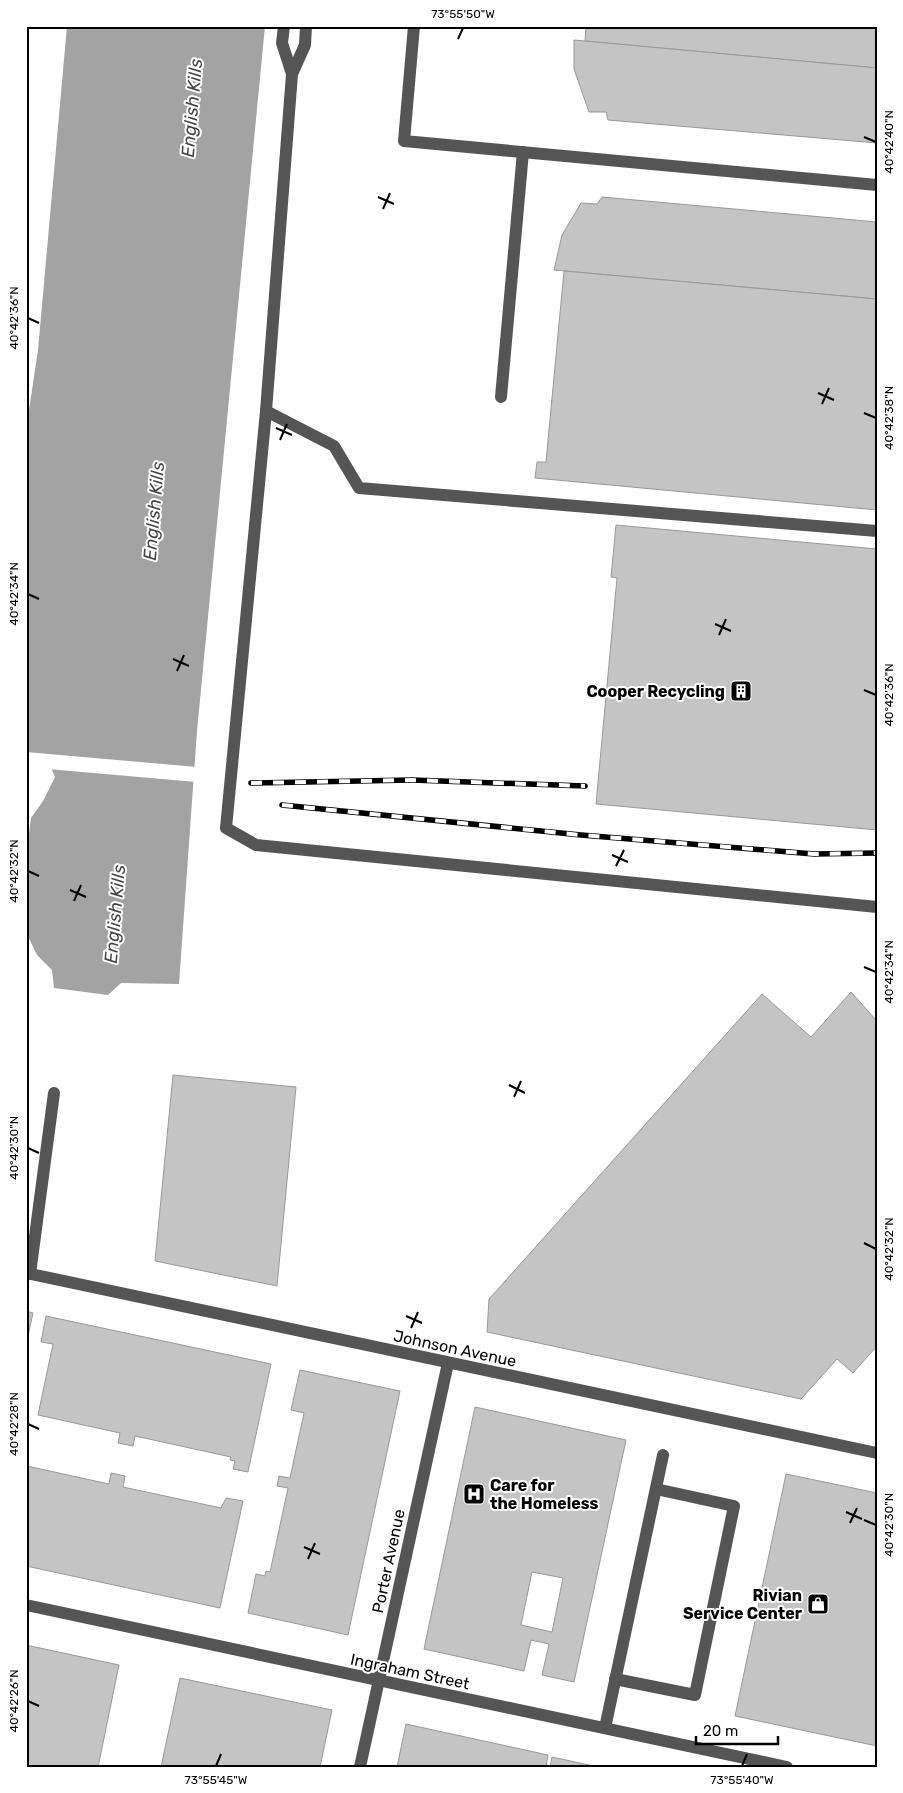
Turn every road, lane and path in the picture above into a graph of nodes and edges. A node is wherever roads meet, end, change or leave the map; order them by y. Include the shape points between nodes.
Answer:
1 (284, 26) edge
2 (306, 26) edge
3 (414, 26) edge
4 (292, 74) junction
5 (523, 152) junction
6 (877, 185) edge
7 (501, 397) dead end
8 (266, 412) junction
9 (877, 531) edge
10 (877, 907) edge
11 (54, 1093) dead end
12 (28, 1274) edge
13 (448, 1363) junction
14 (877, 1453) edge
15 (663, 1455) dead end
16 (656, 1489) junction
17 (26, 1605) edge
18 (615, 1679) junction
19 (378, 1680) junction
20 (605, 1728) junction
21 (360, 1767) edge
22 (788, 1767) edge

1 - 4 street via 282,43
2 - 4 street via 304,44
3 - 5 street via 404,141
4 - 8 street
5 - 6 street
5 - 7 street
8 - 9 street via 334,446 359,488
8 - 10 street via 226,828 256,844
11 - 12 street
12 - 13 street, Johnson Avenue
13 - 14 street, Johnson Avenue
13 - 19 street, Porter Avenue
15 - 16 street
16 - 18 street
16 - 18 street via 734,1506 695,1694
17 - 19 street, Ingraham Street
18 - 20 street
19 - 20 street, Ingraham Street
19 - 21 street, Porter Avenue
20 - 22 street, Ingraham Street

